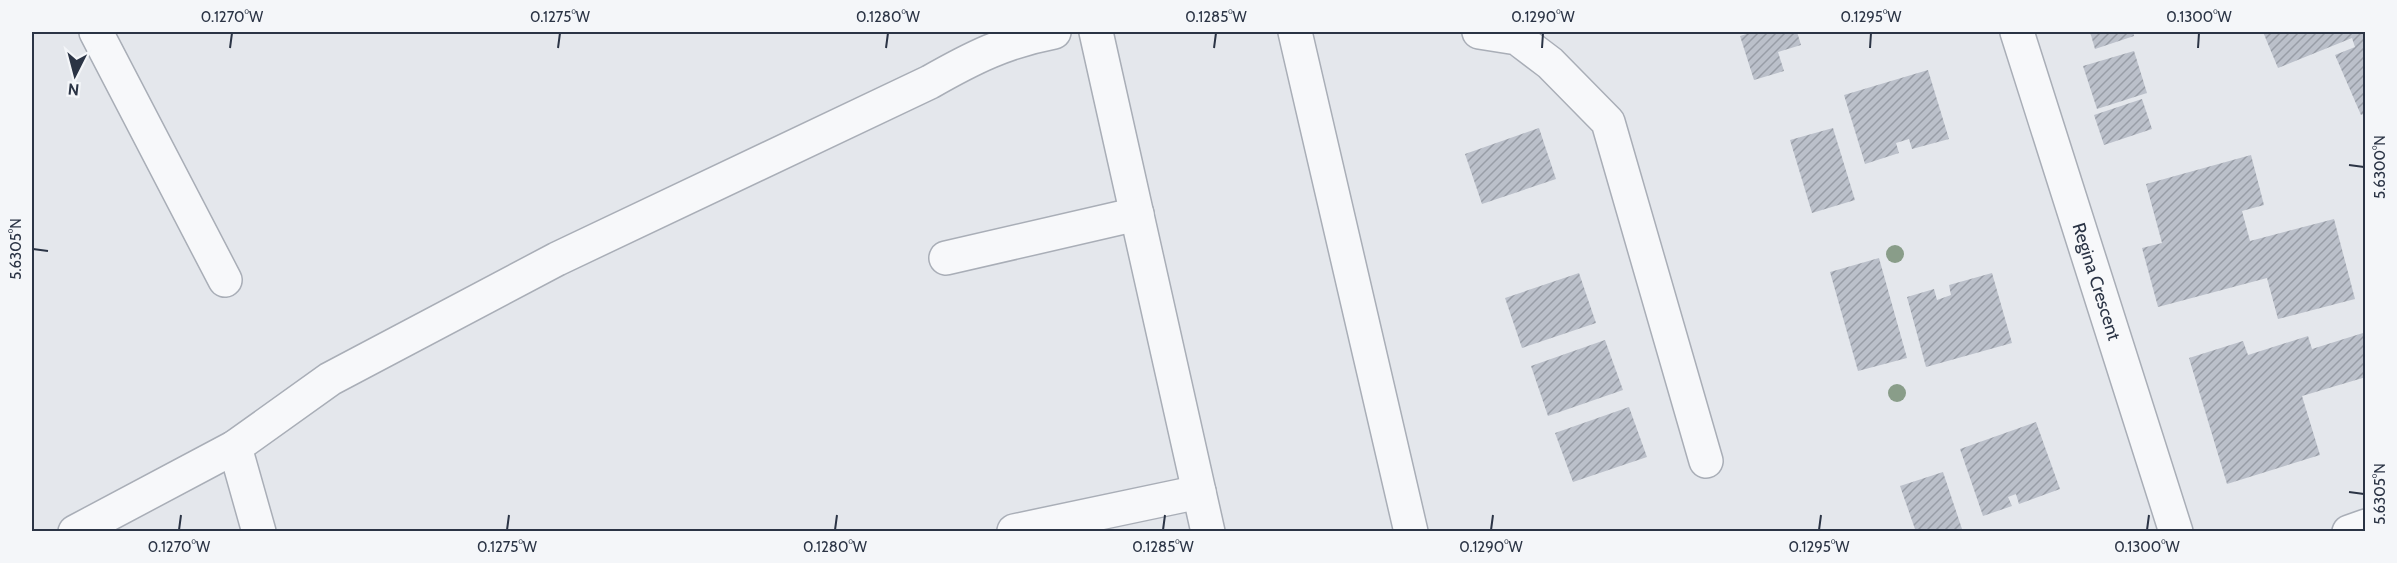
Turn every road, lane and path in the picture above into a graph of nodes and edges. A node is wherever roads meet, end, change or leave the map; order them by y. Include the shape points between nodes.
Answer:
1 (96, 32) edge
2 (1054, 32) edge
3 (1096, 32) edge
4 (1295, 32) edge
5 (1479, 32) edge
6 (2017, 32) edge
7 (1137, 214) junction
8 (946, 258) dead end
9 (225, 280) dead end
10 (235, 447) junction
11 (1706, 461) dead end
12 (1199, 492) junction
13 (2366, 526) edge
14 (75, 531) edge
15 (259, 531) edge
16 (1014, 531) edge
17 (1208, 531) edge
18 (1411, 531) edge
19 (2176, 531) edge
20 (2349, 531) edge

1 - 9 street
2 - 10 street via 1023,37 974,57 930,82 557,260 330,379
3 - 7 street
4 - 18 street
5 - 11 street via 1517,38 1550,63 1608,122
6 - 19 street, Regina Crescent
7 - 8 street
7 - 12 street
10 - 14 street
10 - 15 street
12 - 16 street
12 - 17 street
13 - 20 street

